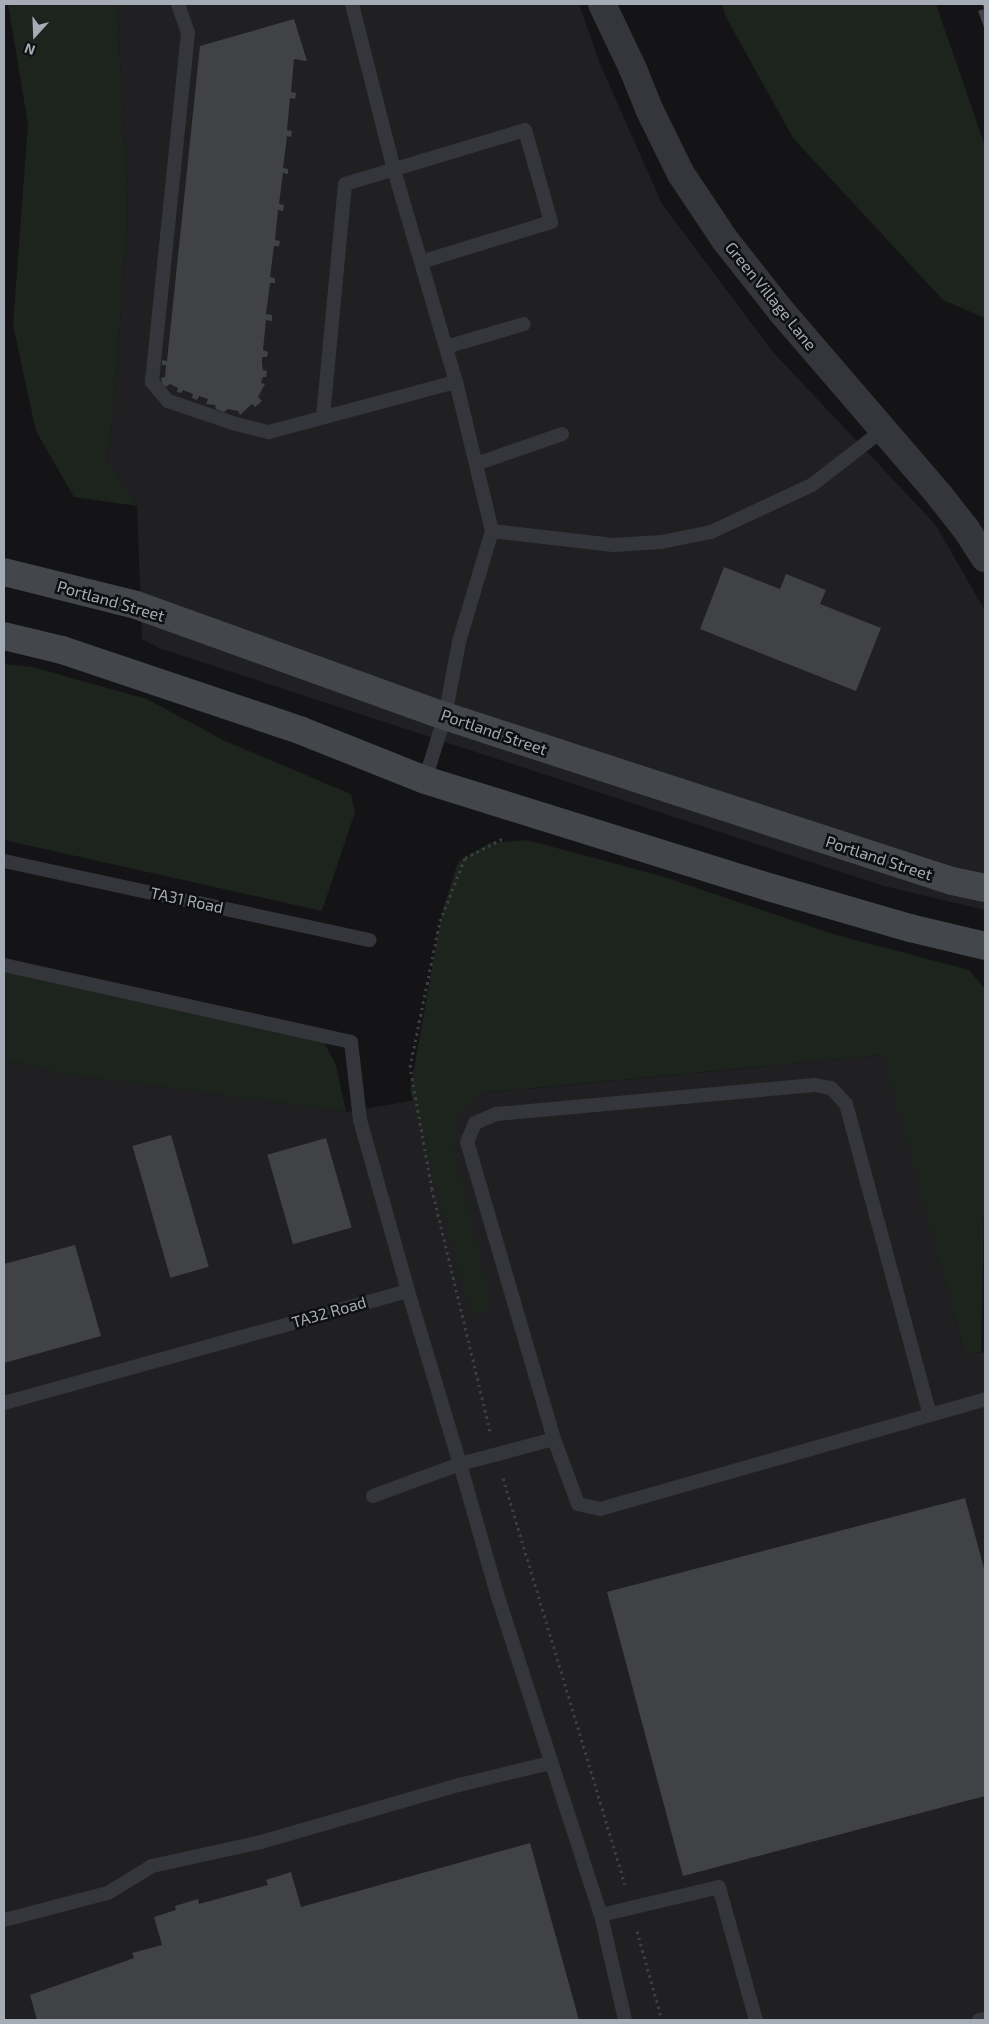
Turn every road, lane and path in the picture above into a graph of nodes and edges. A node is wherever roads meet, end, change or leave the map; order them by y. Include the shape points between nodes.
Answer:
1 (178, 4) edge
2 (352, 4) edge
3 (602, 4) edge
4 (394, 170) junction
5 (421, 262) junction
6 (524, 324) dead end
7 (446, 347) junction
8 (456, 382) junction
9 (323, 417) junction
10 (883, 430) junction
11 (562, 434) dead end
12 (476, 464) junction
13 (492, 531) junction
14 (985, 558) edge
15 (4, 572) edge
16 (4, 636) edge
17 (445, 716) junction
18 (425, 780) junction
19 (512, 834) dead end
20 (4, 861) edge
21 (985, 888) edge
22 (370, 940) dead end
23 (985, 946) edge
24 (4, 965) edge
25 (408, 1290) junction
26 (985, 1399) edge
27 (4, 1403) edge
28 (930, 1415) junction
29 (554, 1439) junction
30 (497, 1454) junction
31 (460, 1464) junction
32 (373, 1496) dead end
33 (550, 1763) junction
34 (631, 1907) junction
35 (601, 1915) junction
36 (4, 1920) edge
37 (985, 2019) edge
38 (625, 2020) edge
39 (662, 2020) edge
40 (756, 2020) edge
41 (979, 2020) edge

1 - 9 lane via 188,33 152,382 168,401 269,432
2 - 4 lane
3 - 10 street, Green Village Lane via 681,174 720,232 781,311
4 - 5 lane
4 - 5 lane via 525,130 551,222
4 - 9 lane via 345,184
5 - 7 lane
6 - 7 lane
7 - 8 lane
8 - 9 lane
8 - 12 lane
10 - 13 lane via 812,485 711,532 661,542 613,545
10 - 14 street, Green Village Lane via 940,496
11 - 12 lane
12 - 13 lane
13 - 17 lane via 459,642
15 - 17 main road, Portland Street via 136,605
16 - 18 main road via 62,650 302,731
17 - 18 lane
17 - 21 main road, Portland Street via 952,881
18 - 23 main road via 772,888
19 - 30 path via 465,858 440,922 410,1067 432,1189
20 - 22 lane, TA31 Road
24 - 25 lane via 351,1042 360,1120
25 - 27 lane, TA32 Road
25 - 31 lane
26 - 28 lane
28 - 29 lane via 600,1508 578,1504
28 - 29 lane via 846,1104 831,1088 815,1085 496,1114 475,1124 468,1142
29 - 30 lane
30 - 31 lane
30 - 34 path
31 - 32 lane
31 - 33 lane
33 - 35 lane
33 - 36 lane via 449,1788 261,1842 152,1866 108,1894
34 - 35 lane
34 - 39 path
34 - 40 lane via 719,1887
35 - 38 lane
37 - 41 lane

